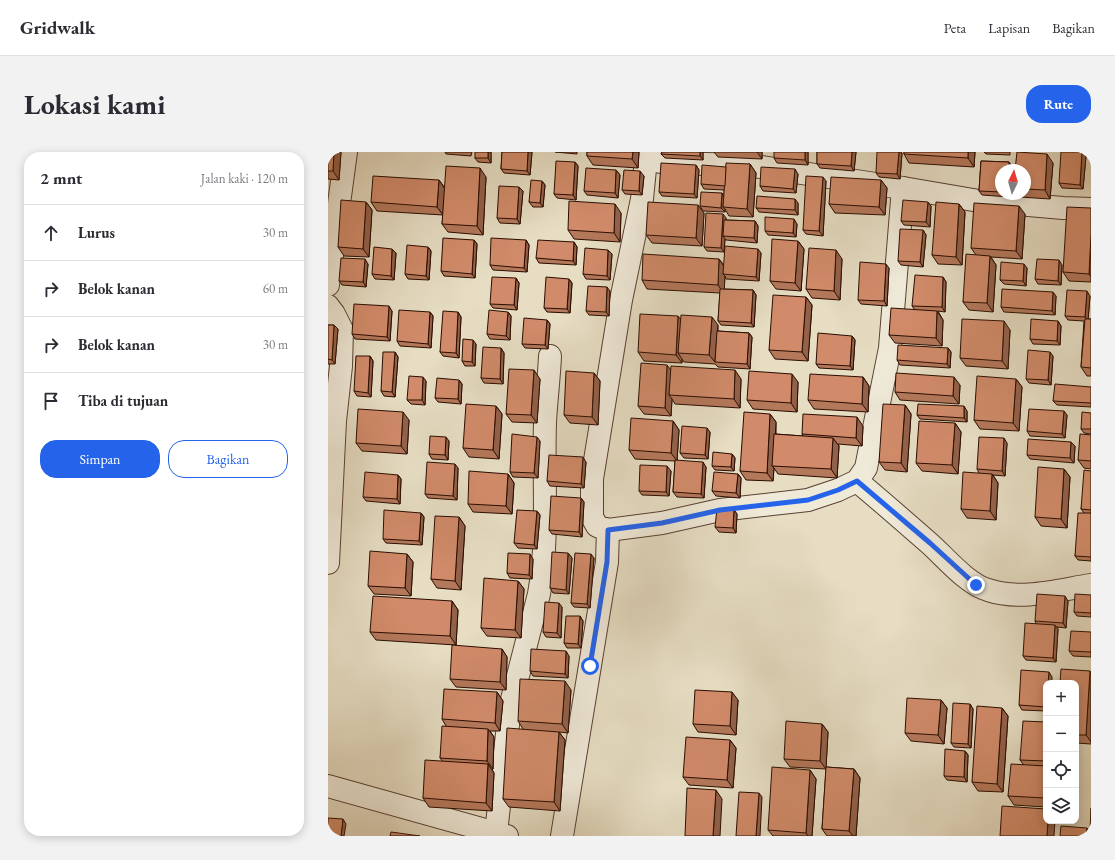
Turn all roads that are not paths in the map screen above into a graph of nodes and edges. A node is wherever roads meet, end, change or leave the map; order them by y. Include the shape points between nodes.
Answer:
1 (346, 152) edge
2 (646, 156) edge
3 (903, 188) junction
4 (1091, 209) edge
5 (328, 285) edge
6 (328, 306) edge
7 (550, 356) dead end
8 (857, 481) junction
9 (608, 530) junction
10 (329, 536) edge
11 (328, 563) edge
12 (1091, 585) edge
13 (328, 786) edge
14 (502, 835) edge
15 (562, 836) edge

1 - 5 street
2 - 3 street via 666,163 747,165
2 - 9 street via 642,199 621,300 592,479 592,517 597,526
3 - 4 street via 979,201
3 - 8 street via 890,348 866,468
6 - 10 street via 342,330
7 - 14 street via 545,423 542,575 510,707
8 - 9 street via 808,500 720,510 662,523
8 - 12 street via 976,585 988,591 1030,594
9 - 15 street via 607,562
10 - 11 street
13 - 14 street

